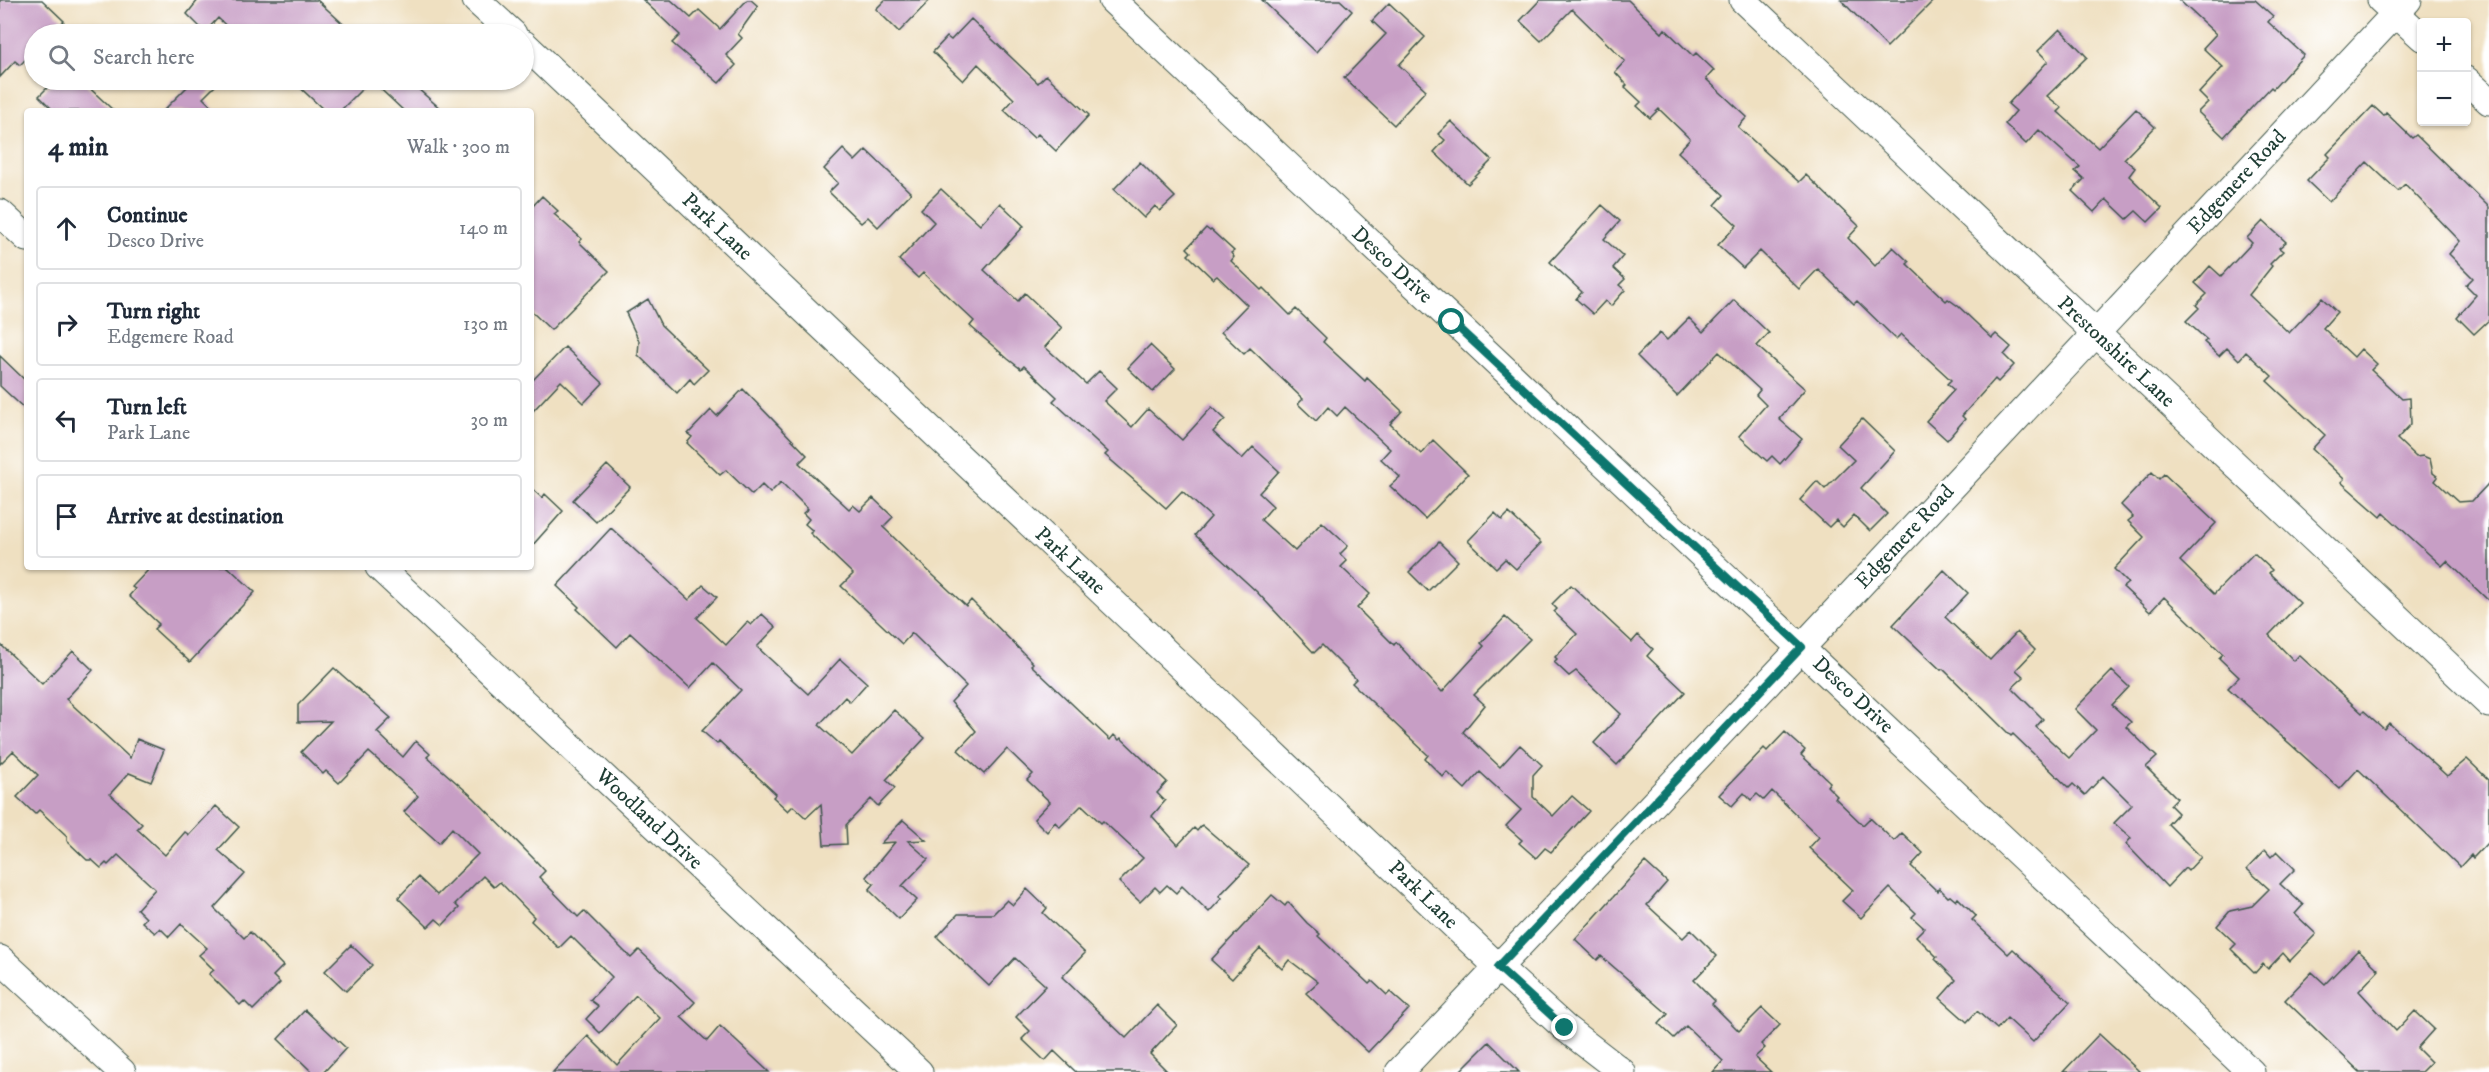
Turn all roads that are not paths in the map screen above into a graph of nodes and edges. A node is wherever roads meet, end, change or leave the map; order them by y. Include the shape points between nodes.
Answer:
1 (1112, 0) edge
2 (1743, 0) edge
3 (2395, 4) edge
4 (493, 5) edge
5 (506, 24) edge
6 (2417, 32) edge
7 (534, 53) edge
8 (2471, 85) edge
9 (2489, 101) edge
10 (0, 213) edge
11 (24, 235) edge
12 (2096, 334) junction
13 (382, 570) edge
14 (1802, 647) junction
15 (2489, 704) edge
16 (0, 959) edge
17 (1498, 967) junction
18 (122, 1072) edge
19 (919, 1072) edge
20 (1399, 1072) edge
21 (1622, 1072) edge
22 (2251, 1072) edge

1 - 14 street, Desco Drive
2 - 12 street, Prestonshire Lane
3 - 6 street
3 - 12 street, Edgemere Road
4 - 5 street
7 - 17 street, Park Lane
8 - 9 street
10 - 11 street
12 - 14 street, Edgemere Road
12 - 15 street, Prestonshire Lane
13 - 19 street, Woodland Drive
14 - 17 street, Edgemere Road
14 - 22 street, Desco Drive
16 - 18 street
17 - 20 street, Edgemere Road
17 - 21 street, Park Lane via 1565,1028

